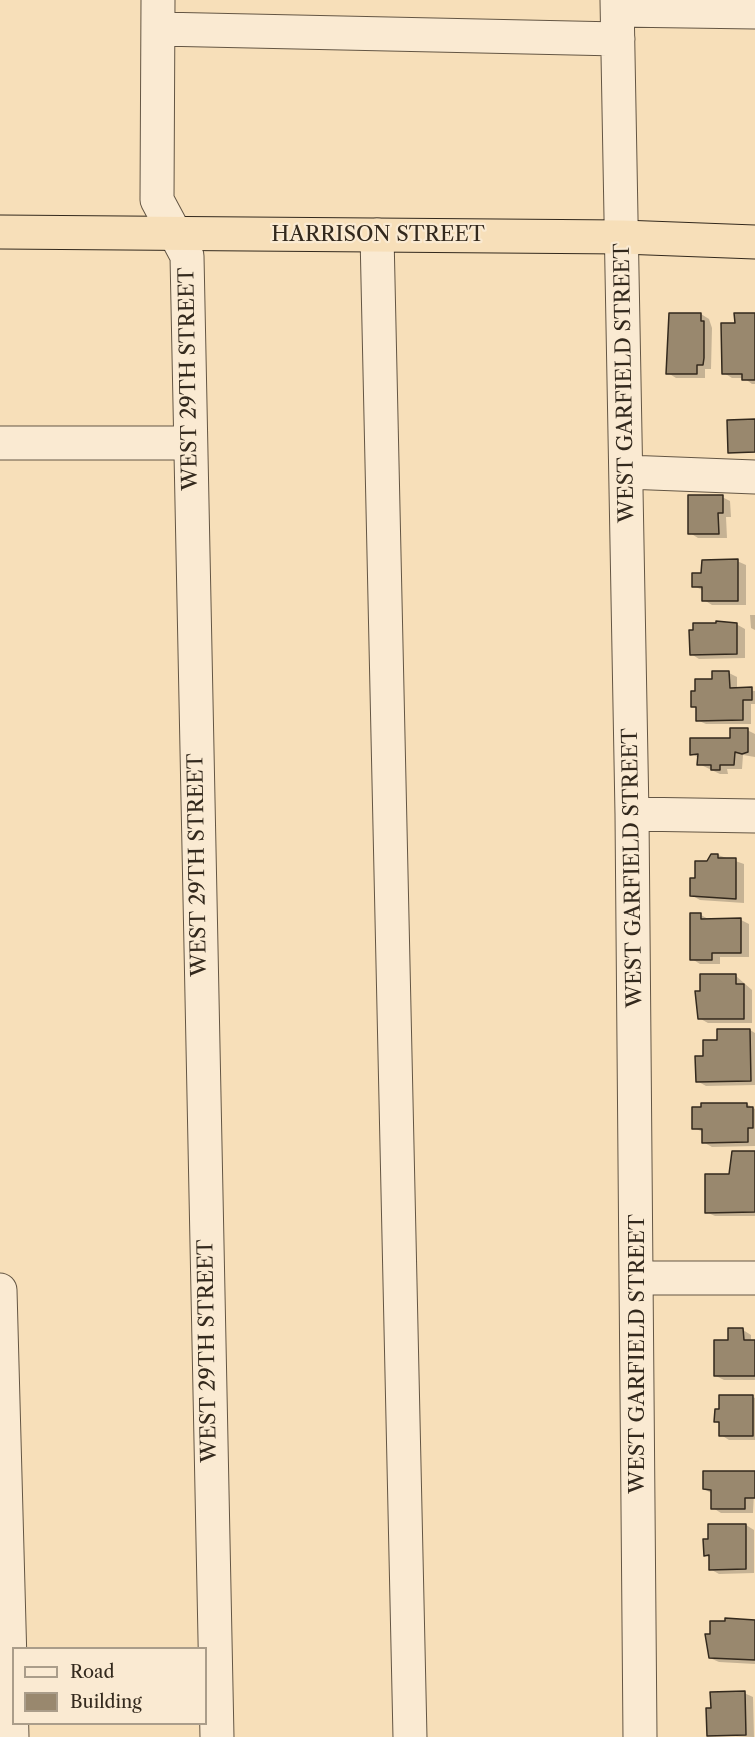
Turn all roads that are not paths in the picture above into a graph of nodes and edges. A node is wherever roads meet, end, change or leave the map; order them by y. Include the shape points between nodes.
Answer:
1 (755, 12) edge
2 (158, 14) edge
3 (618, 16) edge
4 (0, 232) edge
5 (177, 234) junction
6 (377, 235) junction
7 (622, 237) junction
8 (755, 242) edge
9 (0, 443) edge
10 (189, 443) junction
11 (627, 472) junction
12 (755, 477) edge
13 (632, 814) junction
14 (755, 816) edge
15 (637, 1278) junction
16 (755, 1278) edge
17 (0, 1290) edge
18 (3, 1503) edge
19 (5, 1670) edge
20 (12, 1737) edge
21 (217, 1737) edge
22 (410, 1737) edge
23 (640, 1737) edge

1 - 3 street
2 - 3 street
2 - 5 street, WEST 29TH STREET via 157,200
3 - 7 street, WEST GARFIELD STREET
4 - 5 highway, HARRISON STREET
5 - 6 highway, HARRISON STREET
5 - 10 street, WEST 29TH STREET via 187,256
6 - 7 highway, HARRISON STREET
6 - 22 street
7 - 8 highway, HARRISON STREET
7 - 11 street, WEST GARFIELD STREET
9 - 10 street
10 - 21 street, WEST 29TH STREET
11 - 12 street
11 - 13 street, WEST GARFIELD STREET
13 - 14 street
13 - 15 street, WEST GARFIELD STREET
15 - 16 street
15 - 23 street, WEST GARFIELD STREET
17 - 18 street
18 - 19 street
19 - 20 street

